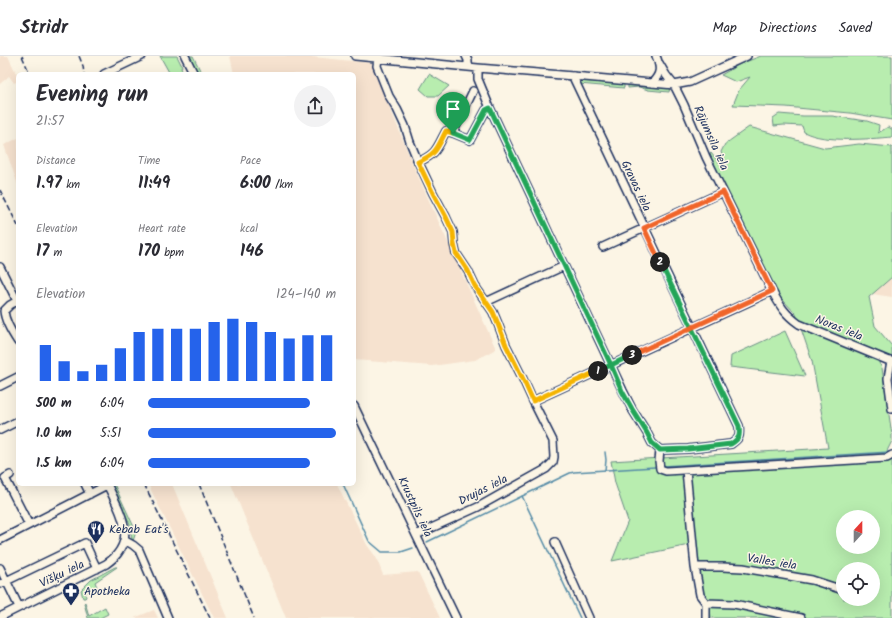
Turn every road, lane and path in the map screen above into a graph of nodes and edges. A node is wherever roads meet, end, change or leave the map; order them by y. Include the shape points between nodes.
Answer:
1 (142, 56) edge
2 (185, 56) edge
3 (355, 56) edge
4 (466, 56) edge
5 (656, 56) edge
6 (747, 56) edge
7 (378, 58) junction
8 (659, 63) junction
9 (468, 67) junction
10 (478, 68) junction
11 (108, 72) edge
12 (193, 72) edge
13 (573, 76) junction
14 (652, 83) junction
15 (674, 85) junction
16 (473, 92) dead end
17 (490, 108) junction
18 (453, 133) junction
19 (418, 162) junction
20 (723, 192) junction
21 (644, 228) junction
22 (603, 247) dead end
23 (564, 266) junction
24 (0, 267) edge
25 (772, 291) junction
26 (16, 298) edge
27 (486, 302) junction
28 (16, 303) edge
29 (782, 309) joint
30 (692, 327) junction
31 (16, 338) edge
32 (891, 362) edge
33 (611, 365) junction
34 (16, 378) edge
35 (0, 386) edge
36 (533, 401) junction
37 (892, 409) edge
38 (356, 410) edge
39 (16, 422) edge
40 (0, 430) edge
41 (660, 450) junction
42 (892, 455) edge
43 (686, 470) junction
44 (10, 475) dead end
45 (86, 486) edge
46 (104, 486) edge
47 (108, 486) edge
48 (90, 494) junction
49 (28, 525) junction
50 (416, 534) junction
51 (0, 540) edge
52 (124, 540) junction
53 (555, 542) dead end
54 (695, 567) junction
55 (0, 568) edge
56 (97, 569) junction
57 (3, 582) edge
58 (836, 588) edge
59 (706, 603) junction
60 (20, 607) junction
61 (0, 617) edge
62 (168, 618) edge
63 (456, 618) edge
64 (589, 618) edge
65 (706, 618) edge
66 (801, 618) edge

1 - 11 street
2 - 12 street
3 - 7 street
4 - 9 street
5 - 8 street, Rājumsila iela
6 - 15 street via 690,82
7 - 9 street
7 - 19 street via 377,66 405,126
8 - 14 street via 660,72
8 - 15 street, Rājumsila iela
9 - 10 street
10 - 13 street
10 - 17 street via 478,79
13 - 14 street
13 - 21 street, Gravas iela
14 - 15 street
15 - 20 street, Rājumsila iela
16 - 18 street
17 - 18 street via 486,110 470,140
17 - 23 street
18 - 19 street via 446,131 434,153
19 - 27 street via 453,232 456,253
20 - 21 street
20 - 25 street, Rājumsila iela
21 - 22 street
21 - 30 street, Gravas iela
23 - 27 street
23 - 33 street
24 - 26 street
25 - 29 street, Rājumsila iela
25 - 30 street
27 - 36 street via 493,312
28 - 31 street via 4,311
29 - 32 street, Noras iela via 799,324
30 - 33 street
30 - 41 street, Gravas iela via 739,426 740,435 731,444
32 - 37 street via 888,378
33 - 36 street
33 - 41 street via 632,409 652,443
34 - 35 street
36 - 50 street, Drujas iela via 553,441 553,462 546,469 478,507
38 - 50 street, Krustpils iela
39 - 40 street
41 - 43 street via 660,469 666,472
42 - 43 street via 887,458 806,464
43 - 54 street
44 - 49 street via 5,478
45 - 48 street
46 - 48 street
47 - 52 street via 124,524
48 - 49 street
49 - 51 street
50 - 63 street, Krustpils iela
52 - 56 street, Višķu iela via 116,556
52 - 62 street via 139,550
53 - 64 street
54 - 58 street, Valles iela via 743,568 812,580
54 - 59 street via 700,595
55 - 57 street
56 - 57 street via 85,543
56 - 60 street, Višķu iela
57 - 60 street
59 - 65 street
59 - 66 street via 734,604
60 - 61 street, Višķu iela

